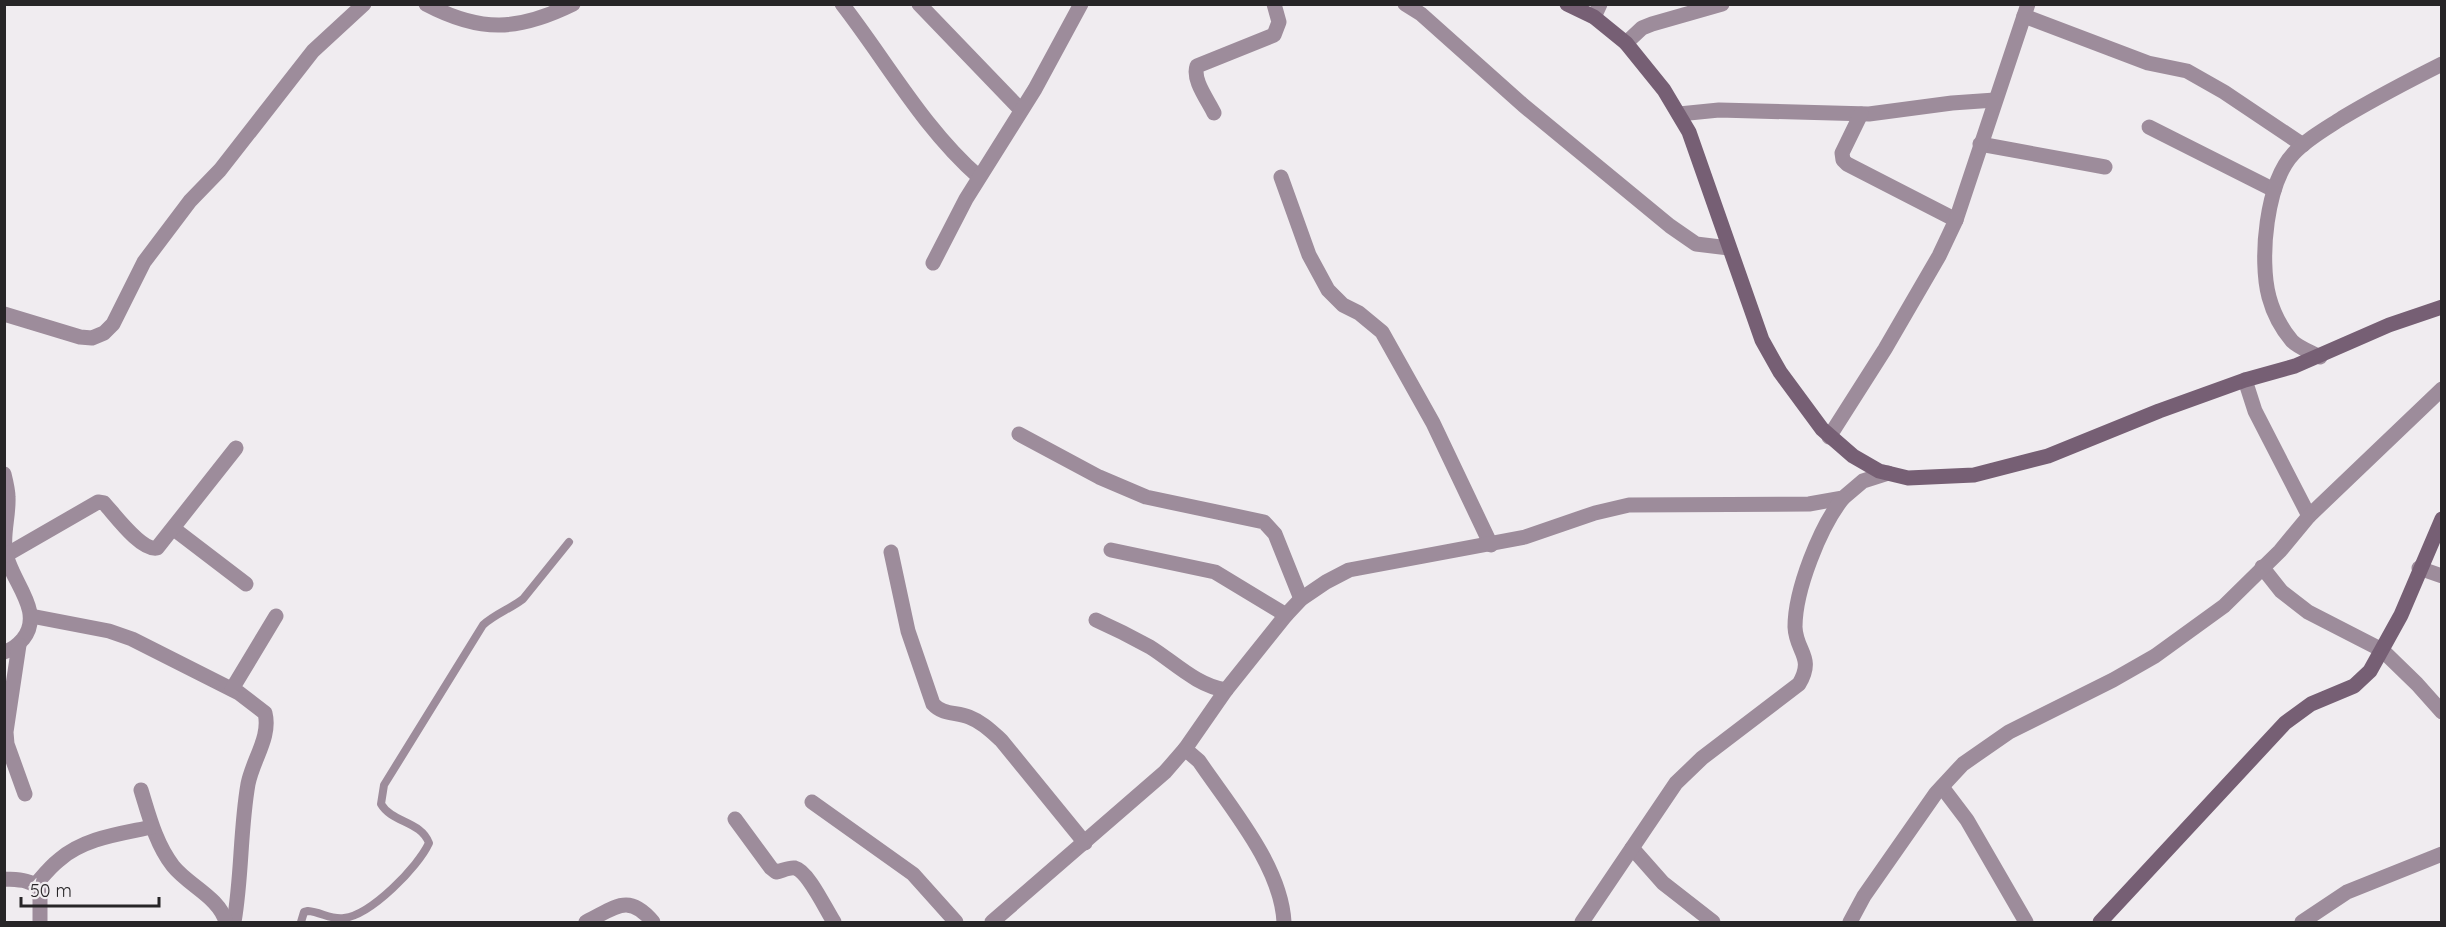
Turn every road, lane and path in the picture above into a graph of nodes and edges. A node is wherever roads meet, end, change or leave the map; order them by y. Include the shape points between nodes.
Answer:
1 (364, 4) edge
2 (426, 4) edge
3 (573, 4) edge
4 (842, 4) edge
5 (919, 4) edge
6 (1081, 4) edge
7 (1274, 4) edge
8 (1566, 4) edge
9 (1722, 4) edge
10 (1410, 6) edge
11 (2026, 10) edge
12 (1597, 11) edge
13 (1626, 44) junction
14 (2442, 64) edge
15 (1995, 100) junction
16 (1021, 111) junction
17 (1215, 113) dead end
18 (1679, 114) junction
19 (1861, 114) junction
20 (2149, 127) dead end
21 (1980, 144) junction
22 (2303, 145) junction
23 (2105, 166) dead end
24 (979, 177) junction
25 (1281, 177) dead end
26 (2274, 190) junction
27 (1956, 220) junction
28 (1729, 248) junction
29 (933, 263) dead end
30 (2442, 307) edge
31 (4, 314) edge
32 (2320, 357) junction
33 (2245, 380) junction
34 (2442, 389) edge
35 (1019, 434) dead end
36 (1829, 437) junction
37 (236, 448) dead end
38 (1888, 473) junction
39 (4, 474) edge
40 (1843, 498) junction
41 (2309, 516) junction
42 (2442, 519) edge
43 (174, 529) junction
44 (569, 542) dead end
45 (1491, 545) junction
46 (1111, 550) dead end
47 (891, 552) dead end
48 (6, 555) junction
49 (2262, 567) junction
50 (2419, 568) junction
51 (2442, 576) edge
52 (246, 584) dead end
53 (1301, 600) junction
54 (1286, 615) junction
55 (31, 616) junction
56 (276, 616) dead end
57 (1096, 620) dead end
58 (19, 645) junction
59 (2382, 650) junction
60 (4, 652) edge
61 (232, 689) junction
62 (1226, 690) junction
63 (2442, 712) edge
64 (1185, 749) junction
65 (1942, 786) junction
66 (141, 790) dead end
67 (25, 794) dead end
68 (812, 802) dead end
69 (735, 819) dead end
70 (152, 827) junction
71 (1085, 843) junction
72 (1632, 848) junction
73 (2442, 854) edge
74 (4, 879) edge
75 (36, 884) junction
76 (40, 922) edge
77 (226, 922) edge
78 (234, 922) edge
79 (301, 922) edge
80 (586, 922) edge
81 (653, 922) edge
82 (834, 922) edge
83 (956, 922) edge
84 (992, 922) edge
85 (1284, 922) edge
86 (1582, 922) edge
87 (1713, 922) edge
88 (1850, 922) edge
89 (2026, 922) edge
90 (2100, 922) edge
91 (2302, 922) edge

1 - 31 street via 312,51 220,170 190,201 144,262 113,324 104,333 80,337
2 - 3 street via 467,21 517,25
4 - 24 street via 935,133
5 - 16 street
6 - 16 street
7 - 17 street via 1279,22 1274,35 1197,66 1197,80
8 - 12 street
9 - 13 street via 1642,28
10 - 28 street via 1596,168 1670,226 1696,244
11 - 15 street
11 - 22 street via 2148,63 2187,71
12 - 13 street
13 - 18 street
14 - 22 street via 2375,98
15 - 19 street
15 - 21 street
16 - 24 street
18 - 19 street via 1719,110
18 - 28 street
19 - 27 street via 1844,144 1843,160
20 - 26 street
21 - 23 street
21 - 27 street
22 - 26 street via 2287,163
24 - 29 street
25 - 45 street via 1309,255 1328,290 1382,332 1433,423
26 - 32 street via 2266,234 2269,297 2294,343
27 - 36 street via 1885,349
28 - 36 street via 1762,340 1798,400
30 - 32 street via 2389,325
32 - 33 street
33 - 38 street via 2048,456 1974,475 1908,478
33 - 41 street via 2255,411
34 - 41 street
35 - 53 street via 1146,497 1264,522 1275,534
36 - 38 street via 1853,456
37 - 43 street
38 - 40 street via 1863,482
39 - 48 street via 8,497
40 - 45 street via 1809,504 1629,505
40 - 72 street via 1817,544 1799,602 1795,627 1807,666 1799,684 1702,758 1676,783
41 - 49 street
42 - 50 street
43 - 48 street via 157,548 147,547 104,503 98,502
43 - 52 street
44 - 79 lane via 523,599 483,625 384,785 384,810 426,835 426,850 368,909 338,919 308,910
45 - 53 street via 1349,570
46 - 54 street via 1215,572
47 - 71 street via 908,631 933,704 947,713 971,717 994,734
48 - 55 street
49 - 59 street via 2281,591 2308,612
49 - 65 street via 2224,606 2171,645 2113,680 2008,732 1963,764
50 - 51 street
50 - 59 street
53 - 54 street
54 - 62 street
55 - 58 street via 27,634
55 - 61 street via 122,635
56 - 61 street
57 - 62 street via 1150,648 1203,683
58 - 60 street
58 - 67 street via 6,732
59 - 63 street
59 - 90 street via 2358,682 2311,704 2285,723
61 - 78 street via 258,705 267,723 249,782
62 - 64 street
64 - 71 street via 1165,772
64 - 85 street via 1199,761 1261,855 1281,897
65 - 88 street
65 - 89 street via 1967,820
66 - 70 street
68 - 83 street via 913,874
69 - 82 street via 776,872 791,867 806,876
70 - 75 street via 86,844 59,860
70 - 77 street via 168,859 182,876 218,905
71 - 84 street
72 - 86 street
72 - 87 street via 1663,883
73 - 91 street via 2347,892
74 - 75 street
75 - 76 street via 42,898
80 - 81 street via 629,904 637,906

